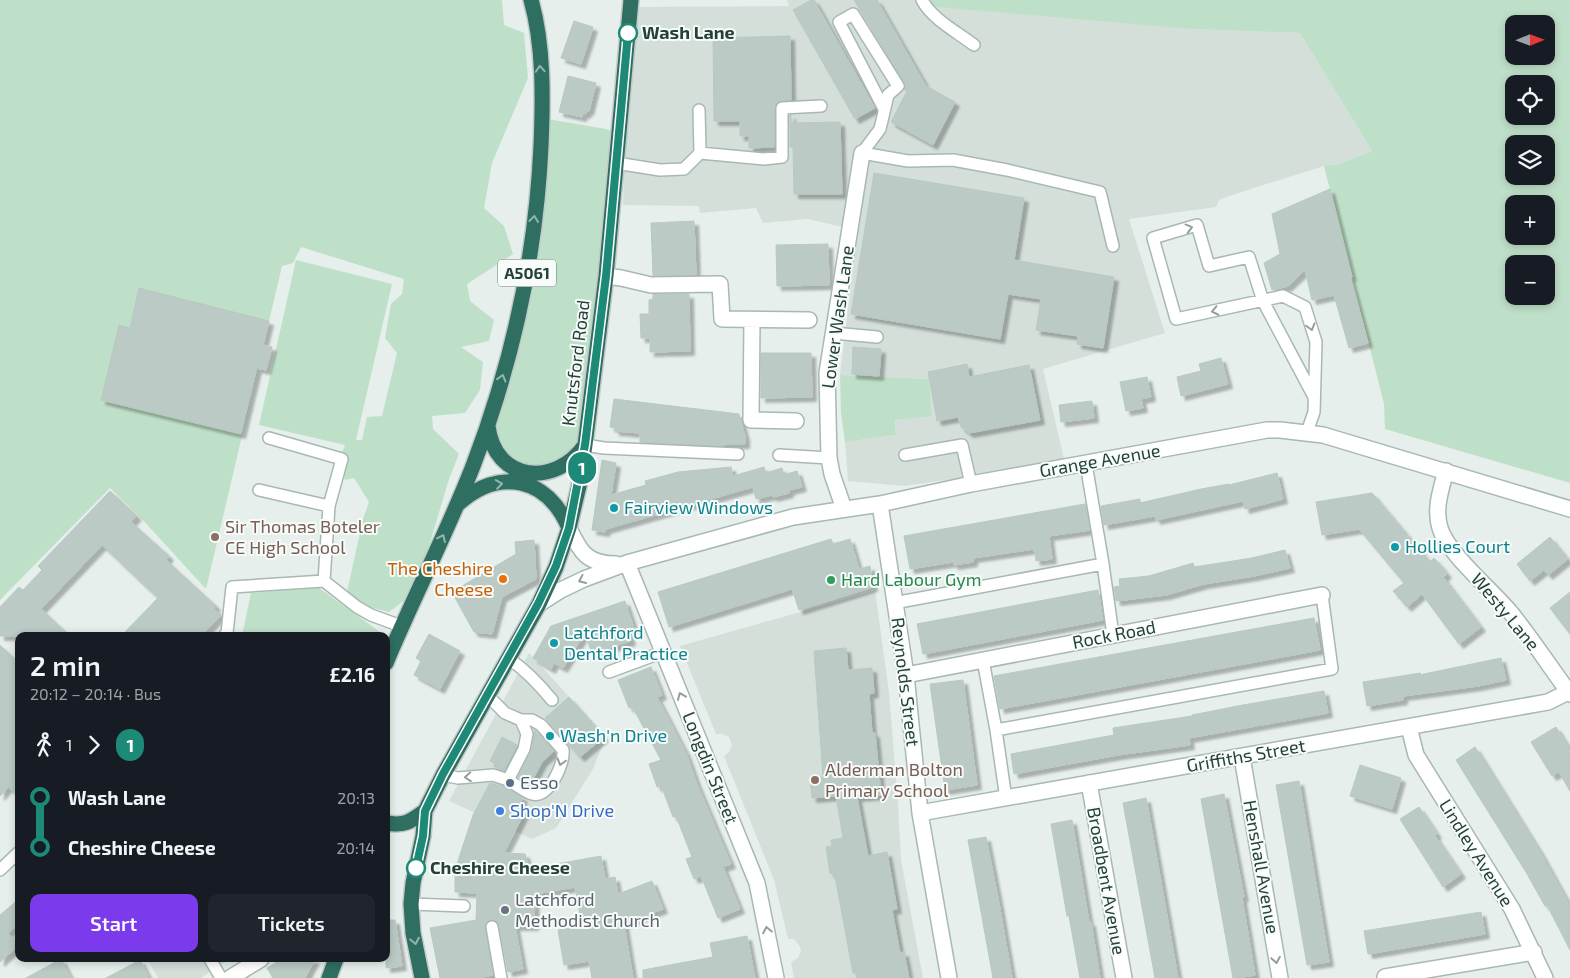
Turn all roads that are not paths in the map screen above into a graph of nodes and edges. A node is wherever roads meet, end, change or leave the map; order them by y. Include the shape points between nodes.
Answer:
1 (531, 0) edge
2 (631, 0) edge
3 (922, 0) edge
4 (974, 44) dead end
5 (821, 106) dead end
6 (884, 109) junction
7 (699, 110) dead end
8 (700, 153) junction
9 (862, 153) junction
10 (616, 163) junction
11 (1113, 246) dead end
12 (606, 276) junction
13 (1263, 301) junction
14 (752, 320) junction
15 (809, 320) dead end
16 (834, 333) junction
17 (877, 337) dead end
18 (1314, 397) junction
19 (796, 421) dead end
20 (487, 425) junction
21 (1307, 432) junction
22 (269, 438) dead end
23 (585, 445) junction
24 (738, 454) dead end
25 (780, 455) dead end
26 (906, 455) dead end
27 (829, 458) junction
28 (1086, 464) junction
29 (1446, 471) junction
30 (971, 484) junction
31 (259, 490) dead end
32 (880, 504) junction
33 (457, 505) junction
34 (329, 506) junction
35 (844, 508) junction
36 (1570, 509) edge
37 (569, 528) junction
38 (627, 563) junction
39 (1103, 564) junction
40 (324, 581) junction
41 (1322, 594) joint
42 (894, 603) junction
43 (538, 604) junction
44 (401, 626) junction
45 (227, 632) edge
46 (1113, 636) junction
47 (390, 652) edge
48 (664, 652) junction
49 (508, 658) junction
50 (983, 660) junction
51 (609, 672) dead end
52 (906, 676) junction
53 (1569, 693) edge
54 (487, 695) junction
55 (552, 700) dead end
56 (521, 720) junction
57 (1409, 727) junction
58 (996, 730) junction
59 (1242, 756) junction
60 (443, 774) junction
61 (508, 780) junction
62 (1089, 783) junction
63 (1006, 799) junction
64 (425, 811) junction
65 (920, 813) junction
66 (390, 824) edge
67 (15, 856) edge
68 (0, 870) edge
69 (411, 904) junction
70 (464, 906) dead end
71 (492, 927) dead end
72 (1534, 952) junction
73 (212, 962) edge
74 (256, 962) edge
75 (335, 962) edge
76 (1385, 977) dead end
77 (221, 978) edge
78 (230, 978) edge
79 (329, 978) edge
80 (422, 978) edge
81 (501, 978) edge
82 (776, 978) edge
83 (949, 978) edge
84 (1124, 978) edge
85 (1280, 978) edge
86 (1545, 978) edge

20 -> 1 highway, A5061 via 511,348 528,271 539,181 541,73
2 - 10 highway, Knutsford Road
3 - 4 lane via 942,22
5 - 8 lane via 782,108 782,157 764,159
6 - 6 lane via 888,95 898,86 853,14 839,22
6 - 9 lane via 880,129
7 - 8 lane
8 - 10 lane via 684,169 660,170
9 - 11 lane via 908,161 953,160 1100,192
9 - 16 street, Lower Wash Lane
10 - 12 highway, Knutsford Road
12 - 14 street via 651,285 720,284 722,319
12 - 23 highway, Knutsford Road
13 -> 13 lane via 1176,319 1153,238 1197,225 1209,266 1250,257
13 - 18 lane
13 -> 18 lane via 1283,296 1305,306 1316,342
14 - 15 street
14 - 19 street via 751,420
16 - 17 lane
16 - 27 street, Lower Wash Lane via 827,373
18 - 21 lane via 1314,412
20 - 23 highway via 492,447 500,459 520,471 557,469
20 - 33 highway, A5061
21 - 28 street, Grange Avenue via 1253,432
21 - 29 street, Grange Avenue
22 - 34 lane via 342,458
23 - 24 lane
23 - 37 highway, Knutsford Road
25 - 27 lane
26 - 30 lane via 962,444
27 - 35 street, Lower Wash Lane
28 - 30 street, Grange Avenue
28 - 39 lane
29 - 36 street, Grange Avenue
29 - 53 street, Westy Lane via 1438,507 1440,529 1445,539 1510,612
30 - 32 street, Grange Avenue
31 - 34 lane
32 - 35 street, Grange Avenue
32 - 42 street, Reynolds Street
33 -> 37 highway, A5061 via 483,487 499,483 526,484 546,494 564,515
44 -> 33 highway, A5061
34 - 40 lane
35 - 38 street, Grange Avenue via 769,523
37 - 38 street, Grange Avenue via 578,547 591,560 607,564
37 - 43 highway, Knutsford Road
38 -> 43 street, Grange Avenue via 584,579
38 - 48 street, Longdin Street
39 - 42 lane
39 - 46 lane
40 - 44 lane via 357,607
40 - 45 lane via 232,587
41 - 46 street, Rock Road
41 - 58 lane via 1332,669
42 - 52 street, Reynolds Street
43 - 49 highway, Knutsford Road
44 - 47 highway, A5061
46 - 50 street, Rock Road
48 - 51 lane
82 -> 48 street, Longdin Street via 757,883
49 - 54 highway, Knutsford Road
49 - 55 lane via 537,682
50 - 52 street, Rock Road
50 - 58 lane
52 - 65 street, Reynolds Street
53 - 57 street, Griffiths Street via 1548,702
54 - 56 lane via 506,713
54 - 60 highway, Knutsford Road
56 - 61 lane via 527,734 524,749
56 -> 61 lane via 532,720 541,725 563,750 563,762 550,786 538,794 532,794
57 - 59 street, Griffiths Street
57 - 72 street, Lindley Avenue via 1416,755 1512,909
58 - 63 lane
59 - 62 street, Griffiths Street
59 -> 85 street, Henshall Avenue
61 -> 60 lane via 494,775 458,778
60 - 64 highway, Knutsford Road
62 - 63 street, Griffiths Street
62 - 84 street, Broadbent Avenue
63 - 65 street, Griffiths Street
64 - 66 highway via 402,825
64 - 69 highway, Knutsford Road
65 - 83 street, Reynolds Street
67 - 68 lane
69 - 70 lane
69 -> 80 highway, Knutsford Road
71 - 81 lane
72 - 76 street
72 - 86 street, Lindley Avenue
73 - 77 lane
74 - 78 street
75 - 79 highway

